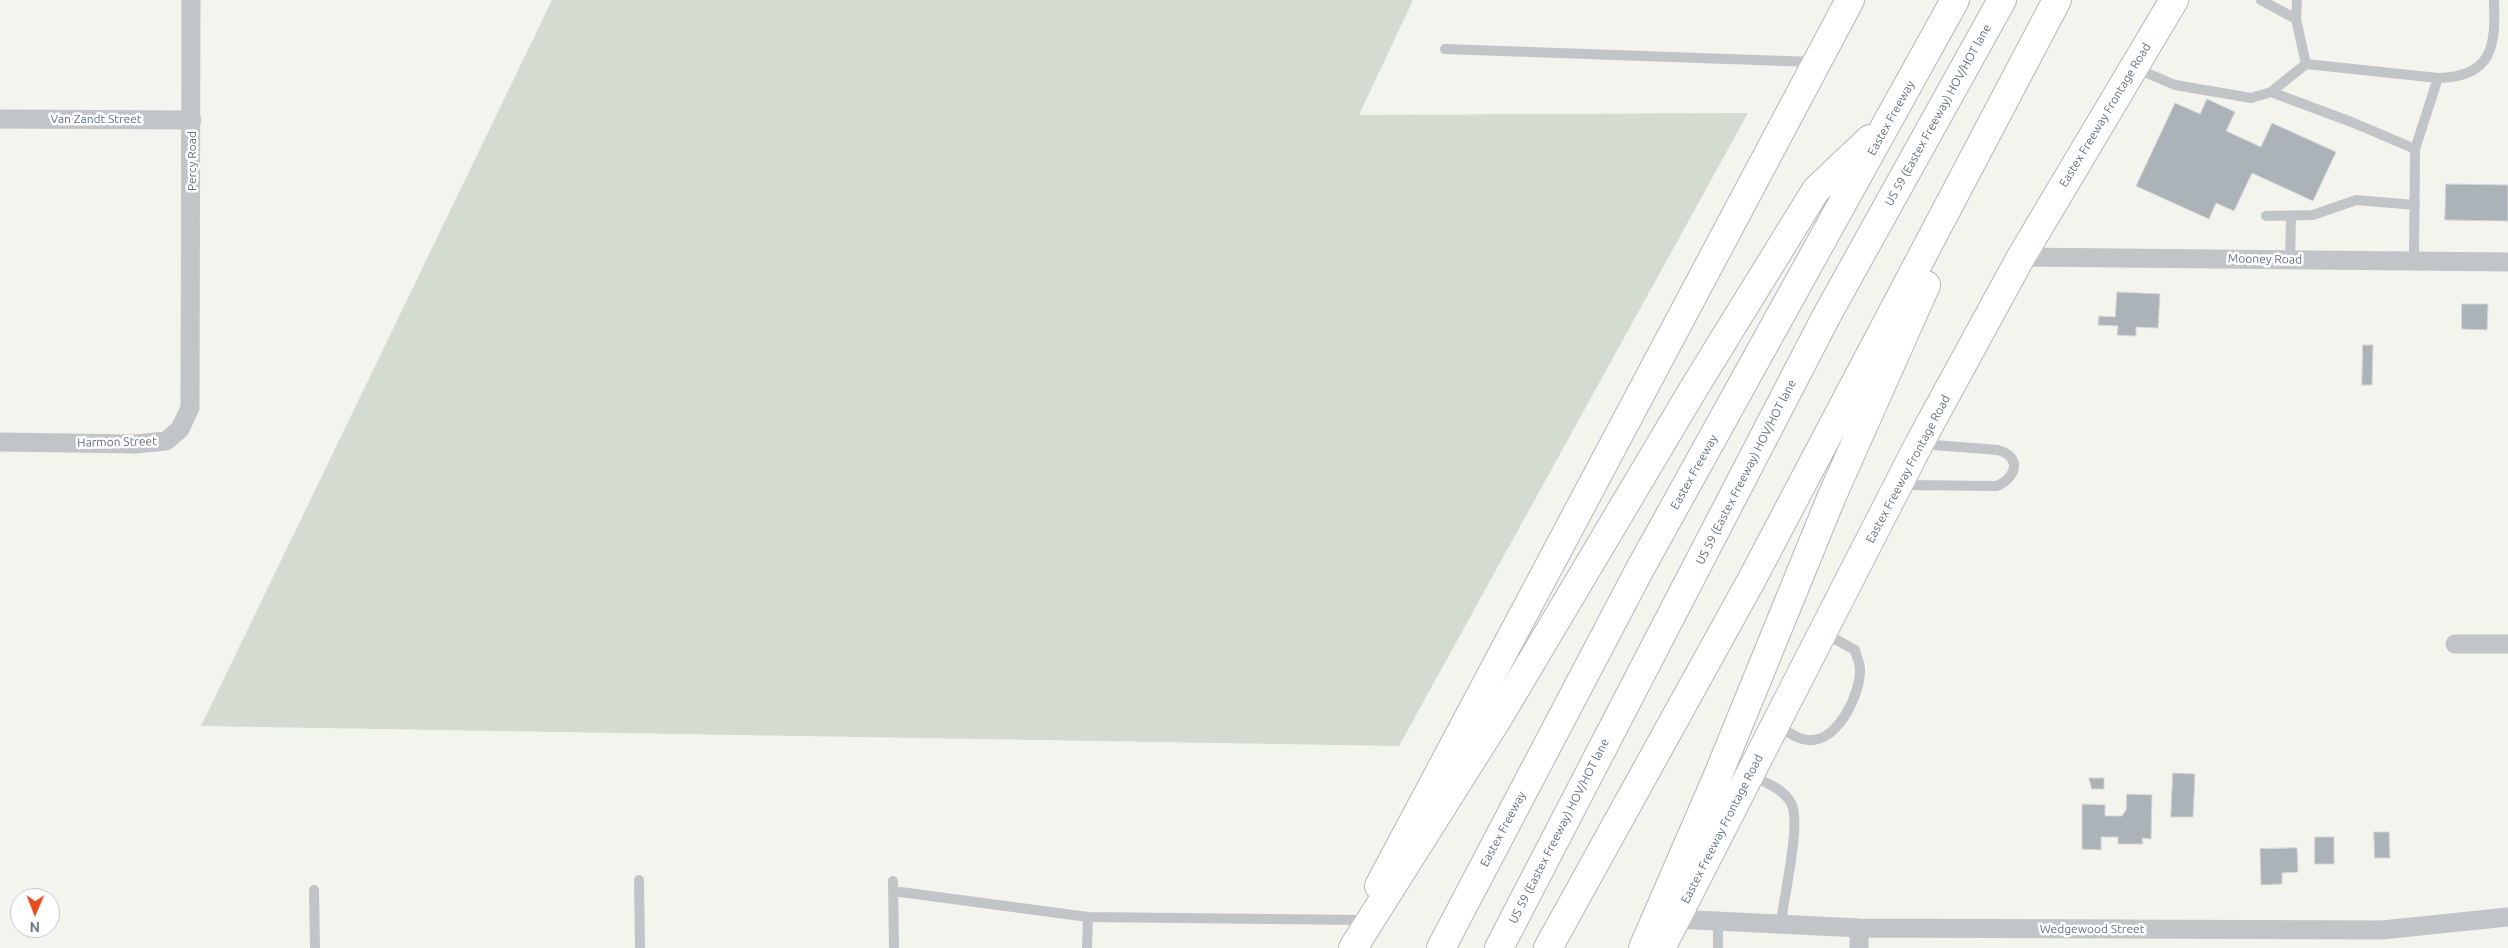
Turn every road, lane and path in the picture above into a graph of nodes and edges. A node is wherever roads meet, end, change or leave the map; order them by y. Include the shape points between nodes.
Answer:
1 (191, 0) edge
2 (1850, 0) edge
3 (1955, 0) edge
4 (2002, 0) edge
5 (2057, 0) edge
6 (2174, 0) edge
7 (2260, 0) edge
8 (2296, 0) edge
9 (2494, 0) edge
10 (2296, 19) junction
11 (2042, 26) junction
12 (1445, 49) dead end
13 (1817, 62) junction
14 (2306, 64) junction
15 (2134, 67) junction
16 (2438, 78) junction
17 (2271, 92) junction
18 (0, 118) edge
19 (192, 120) junction
20 (1889, 121) junction
21 (2415, 149) junction
22 (2415, 205) junction
23 (2266, 216) dead end
24 (2291, 216) junction
25 (2021, 257) junction
26 (2290, 260) junction
27 (2414, 261) junction
28 (2508, 262) edge
29 (191, 322) joint
30 (0, 442) edge
31 (1920, 444) junction
32 (1899, 485) junction
33 (1823, 632) junction
34 (2455, 644) dead end
35 (2508, 644) edge
36 (1775, 725) junction
37 (1750, 775) junction
38 (640, 880) dead end
39 (314, 890) dead end
40 (1088, 916) junction
41 (2508, 917) edge
42 (1675, 919) junction
43 (1361, 920) junction
44 (1718, 921) junction
45 (1781, 924) junction
46 (1859, 928) junction
47 (315, 948) edge
48 (640, 948) edge
49 (894, 948) edge
50 (1087, 948) edge
51 (1346, 948) edge
52 (1353, 948) edge
53 (1441, 948) edge
54 (1499, 948) edge
55 (1548, 948) edge
56 (1643, 948) edge
57 (1660, 948) edge
58 (1718, 948) edge
59 (1859, 948) edge

1 - 19 street, Percy Road
2 - 13 main road
3 - 20 main road, Eastex Freeway
4 - 54 main road, US 59 (Eastex Freeway) HOV/HOT lane via 1827,316
5 - 11 main road
6 - 15 main road, Eastex Freeway Frontage Road
7 - 10 lane
8 - 10 lane
9 - 16 lane via 2494,36 2490,53 2481,66 2456,78
10 - 14 lane
11 - 55 main road via 1751,581
11 - 56 main road via 1832,496 1716,780
12 - 13 lane
13 - 43 main road
14 - 16 lane
14 - 17 lane
15 - 17 lane via 2175,85 2251,98
15 - 25 main road, Eastex Freeway Frontage Road
16 - 21 lane
17 - 21 lane
18 - 19 street, Van Zandt Street
19 - 29 street, Percy Road
20 - 52 main road via 1816,190 1498,718
20 - 53 main road, Eastex Freeway via 1640,569
21 - 22 lane
22 - 24 lane via 2356,200 2313,215
22 - 27 lane
23 - 24 lane
24 - 26 lane
25 - 26 street, Mooney Road
25 - 31 main road, Eastex Freeway Frontage Road
26 - 27 street, Mooney Road
27 - 28 street, Mooney Road
29 - 30 street, Harmon Street via 190,408 180,429 166,441 136,444
31 - 32 main road, Eastex Freeway Frontage Road
31 - 32 lane via 2009,453 2014,461 2013,473 2006,482 1997,486
32 - 33 main road, Eastex Freeway Frontage Road
33 - 36 main road, Eastex Freeway Frontage Road
33 - 36 lane via 1855,650 1860,668 1856,696 1839,724 1823,738 1804,740
34 - 35 street
36 - 37 main road, Eastex Freeway Frontage Road
37 - 42 main road, Eastex Freeway Frontage Road
37 - 45 lane via 1779,790 1792,803 1795,829
38 - 48 lane
39 - 47 lane
40 - 43 lane
40 - 49 lane via 893,886
40 - 50 lane
41 - 46 street, Wedgewood Street via 2382,930
42 - 44 street, Wedgewood Street
42 - 57 main road, Eastex Freeway Frontage Road
43 - 51 main road
44 - 45 street, Wedgewood Street
44 - 58 lane
45 - 46 street, Wedgewood Street
46 - 59 street

